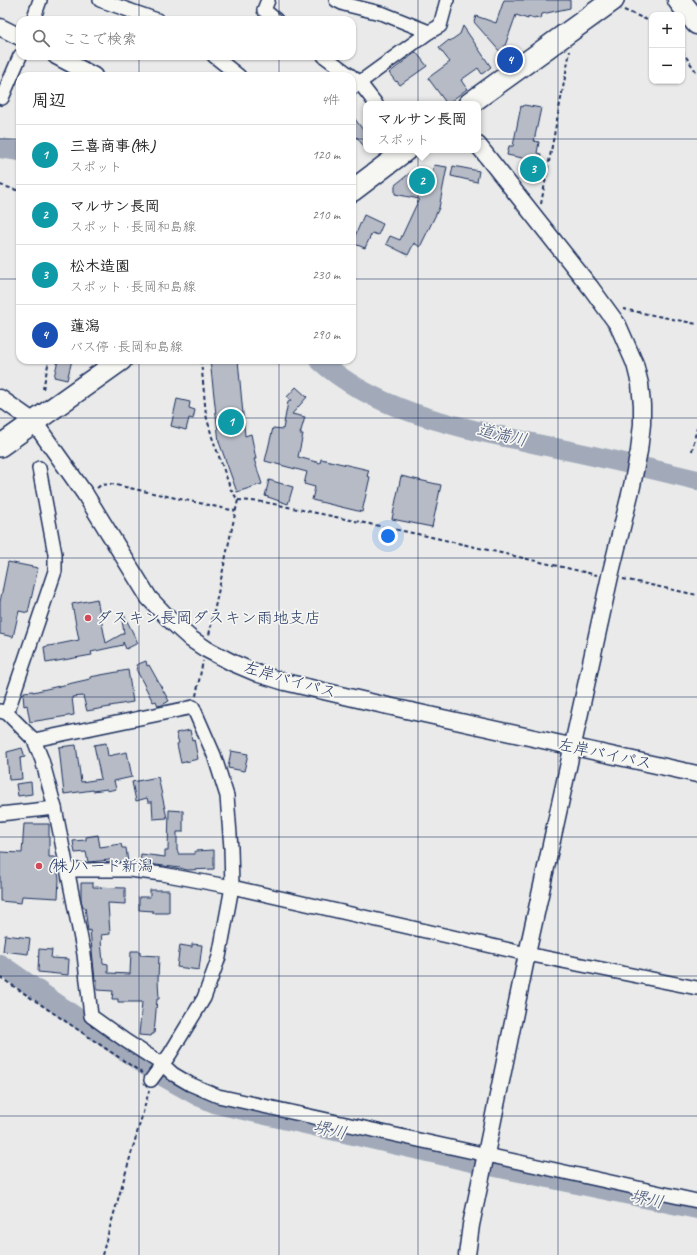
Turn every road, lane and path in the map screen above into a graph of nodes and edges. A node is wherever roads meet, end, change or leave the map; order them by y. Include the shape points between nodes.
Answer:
1 (40, 0) edge
2 (100, 0) edge
3 (268, 0) edge
4 (336, 0) edge
5 (447, 0) edge
6 (679, 0) edge
7 (612, 2) edge
8 (34, 16) edge
9 (146, 16) edge
10 (271, 16) edge
11 (649, 21) edge
12 (697, 23) edge
13 (0, 27) edge
14 (572, 30) junction
15 (429, 32) junction
16 (16, 35) edge
17 (685, 55) edge
18 (18, 60) edge
19 (64, 60) edge
20 (217, 60) edge
21 (329, 60) edge
22 (224, 71) edge
23 (86, 72) edge
24 (343, 72) edge
25 (697, 73) edge
26 (356, 79) edge
27 (356, 84) edge
28 (0, 97) edge
29 (373, 101) edge
30 (473, 101) edge
31 (481, 149) edge
32 (402, 153) edge
33 (0, 185) edge
34 (356, 188) edge
35 (16, 190) edge
36 (537, 219) junction
37 (604, 306) junction
38 (697, 324) edge
39 (48, 364) edge
40 (115, 364) edge
41 (201, 364) edge
42 (43, 389) dead end
43 (0, 398) edge
44 (34, 422) junction
45 (697, 427) edge
46 (0, 446) edge
47 (692, 451) dead end
48 (39, 468) dead end
49 (85, 494) junction
50 (238, 500) junction
51 (236, 511) junction
52 (610, 576) junction
53 (697, 595) edge
54 (206, 649) junction
55 (193, 707) junction
56 (3, 712) edge
57 (34, 740) junction
58 (573, 747) junction
59 (697, 774) edge
60 (55, 808) junction
61 (0, 814) edge
62 (68, 870) junction
63 (232, 887) junction
64 (527, 954) junction
65 (0, 977) edge
66 (697, 988) edge
67 (162, 1064) junction
68 (151, 1080) junction
69 (486, 1154) junction
70 (697, 1201) edge
71 (102, 1255) edge
72 (467, 1255) edge

1 - 8 street
2 - 9 street
3 - 10 street via 264,10
4 - 15 street via 384,14
5 - 15 street via 440,26
6 - 12 highway
7 - 11 path via 624,11
7 - 14 main road
13 - 16 street
14 - 30 main road
14 - 36 path via 570,57
15 - 26 street
17 - 25 path
18 - 28 street via 2,98
19 - 23 street
20 - 22 street
21 - 24 street
27 - 29 street
31 - 36 street
32 - 34 main road
33 - 35 path
36 - 37 street
37 - 38 path
37 - 52 street via 627,342 637,370 642,405 639,451
39 - 42 path
40 - 44 main road
41 - 50 path via 206,415 231,490
43 - 44 street, 左岸バイパス
44 - 46 main road
44 - 49 street, 左岸バイパス
45 - 47 path
48 - 56 street via 55,554 55,571
49 - 51 path via 101,485 111,484
49 - 54 street, 左岸バイパス via 149,598 191,639
50 - 51 path
50 - 52 path via 264,502
51 - 54 path
52 - 53 path
52 - 58 street
54 - 55 path
54 - 58 street, 左岸バイパス via 259,674 285,682
55 - 57 street
55 - 63 street via 214,755 227,796
56 - 57 street
57 - 60 street
58 - 59 street, 左岸バイパス
58 - 64 street
60 - 61 street
60 - 62 street
62 - 63 street via 129,870
62 - 67 street via 84,954 91,1016
63 - 64 street
63 - 67 street via 214,973 204,998
64 - 66 street
64 - 69 street
65 - 68 path
67 - 68 street
67 - 69 street via 190,1084 218,1096
68 - 71 path
69 - 70 street
69 - 72 street

